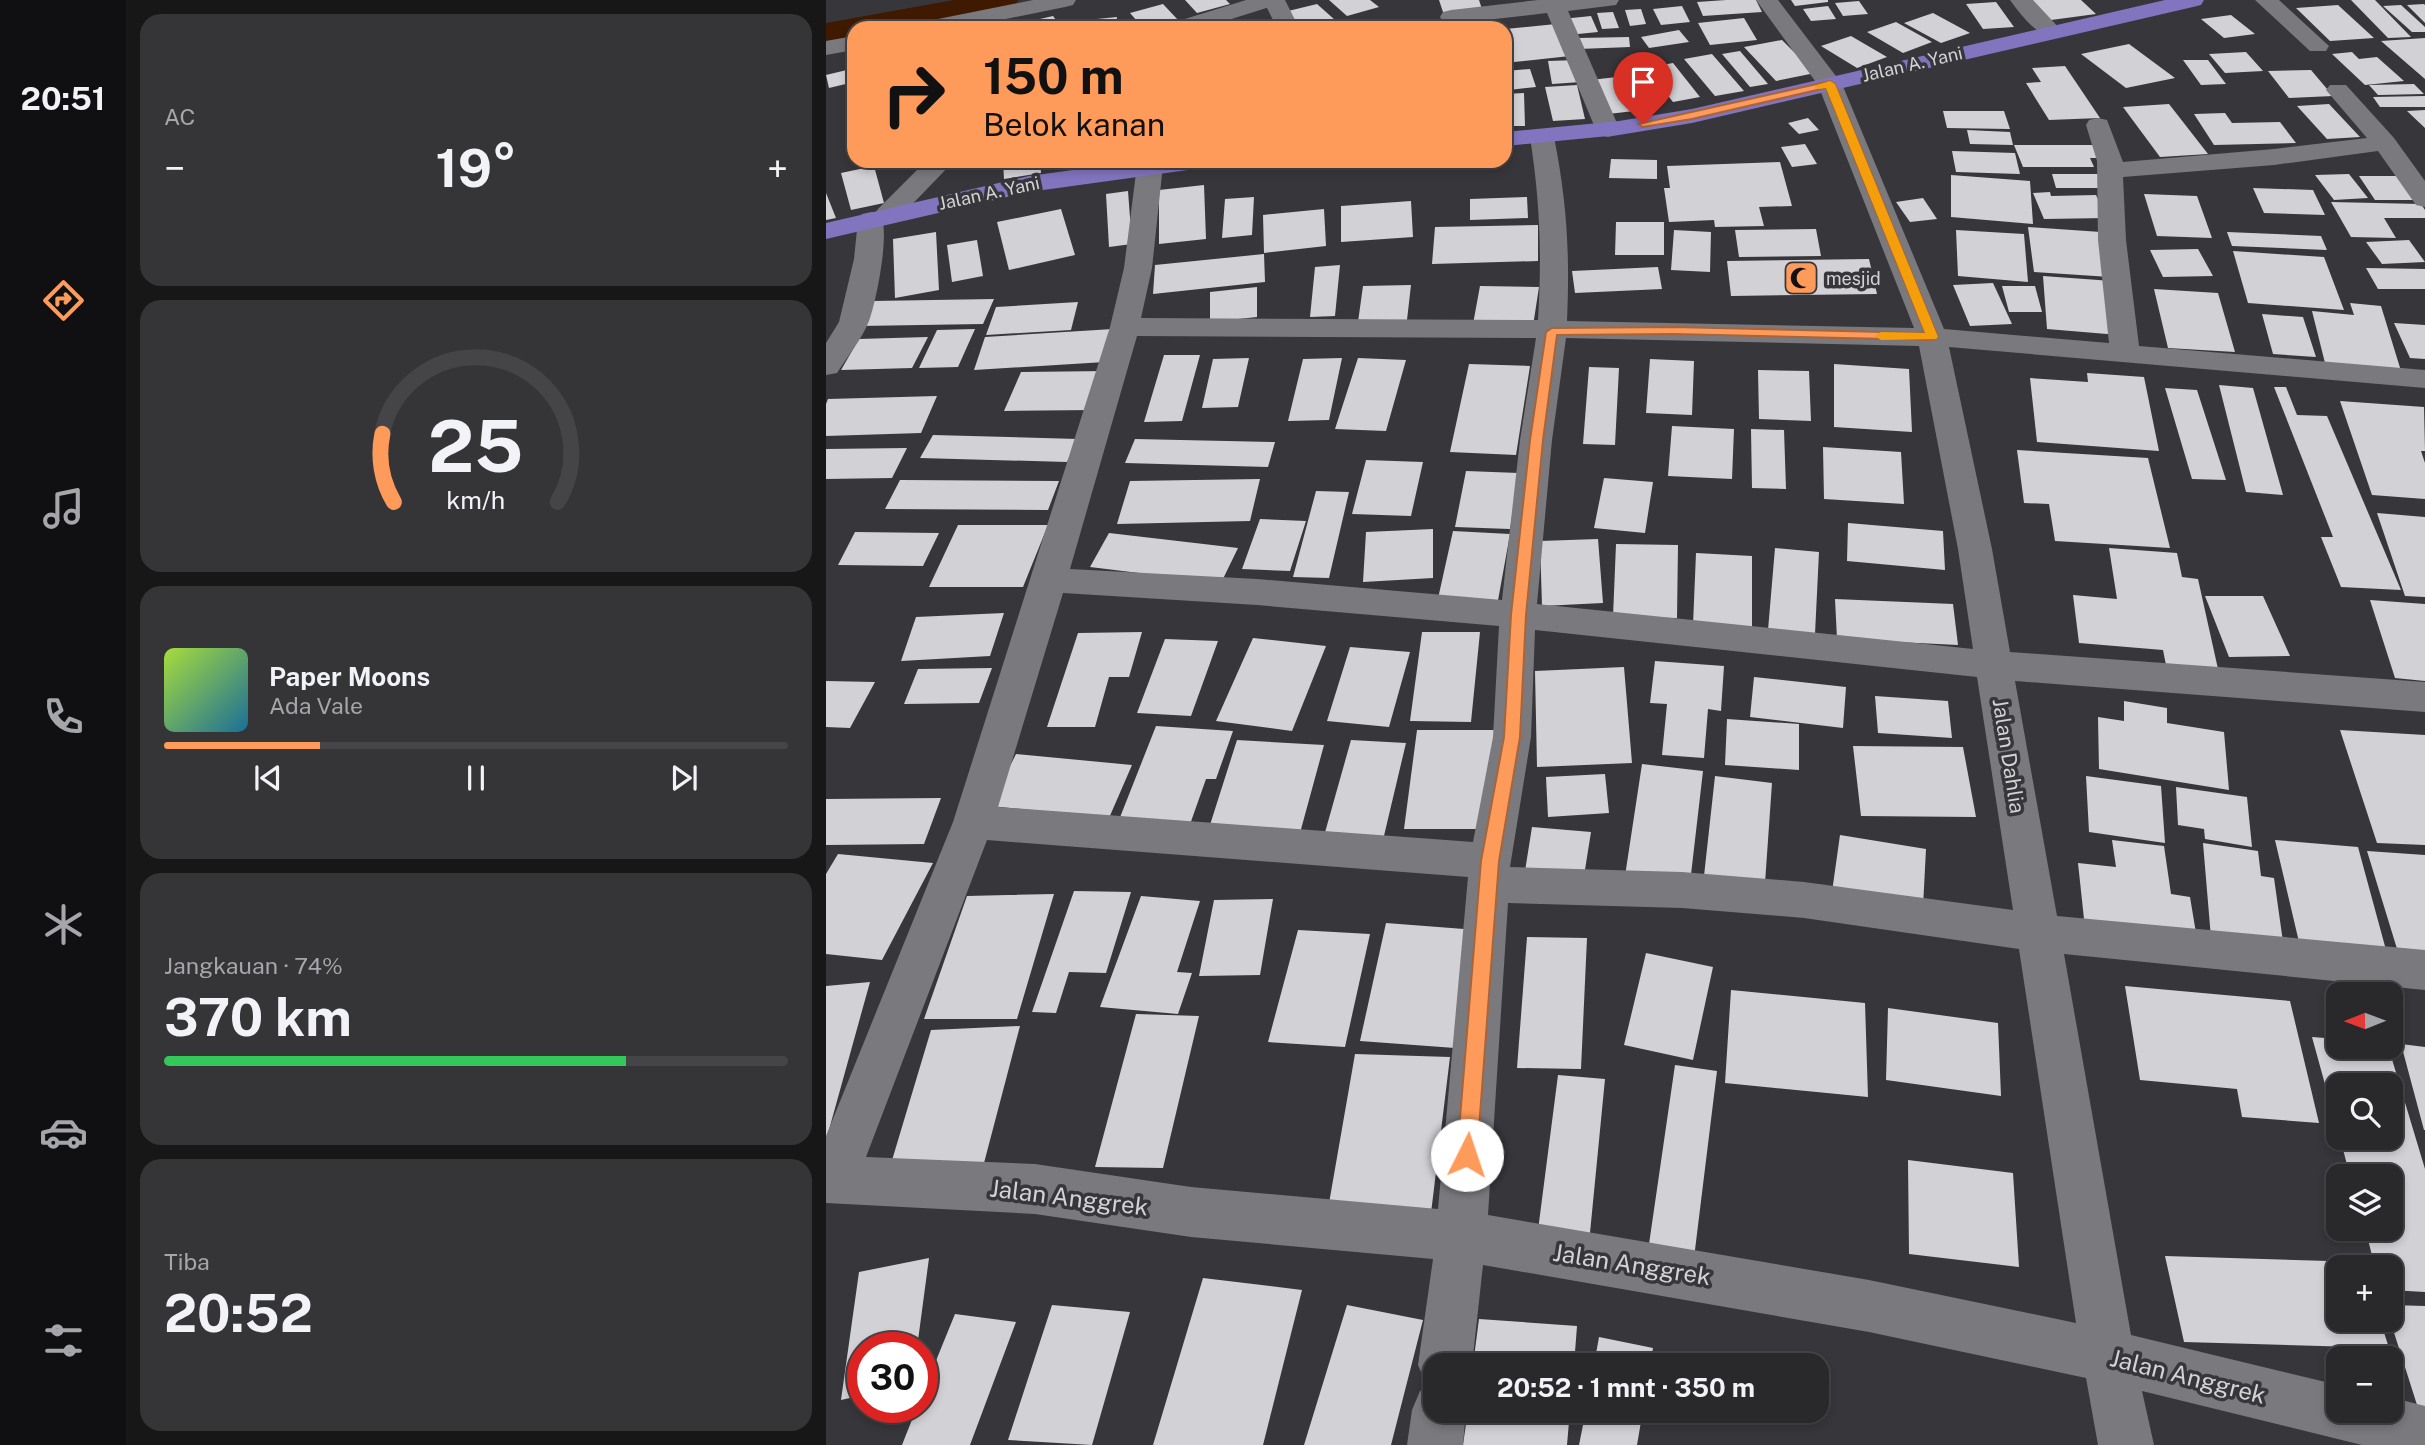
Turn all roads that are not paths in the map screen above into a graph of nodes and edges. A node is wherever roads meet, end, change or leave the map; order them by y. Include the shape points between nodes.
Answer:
1 (1065, 0) edge
2 (1268, 0) edge
3 (1274, 0) edge
4 (1608, 0) edge
5 (1767, 0) edge
6 (2021, 0) edge
7 (2193, 0) edge
8 (2266, 0) edge
9 (1552, 4) edge
10 (1451, 18) dead end
11 (962, 21) edge
12 (1202, 21) edge
13 (1284, 21) edge
14 (2051, 31) junction
15 (847, 44) edge
16 (2318, 46) dead end
17 (826, 48) edge
18 (1830, 84) junction
19 (2338, 90) dead end
20 (2098, 125) dead end
21 (1608, 130) junction
22 (1542, 137) junction
23 (1512, 139) edge
24 (2385, 143) junction
25 (933, 168) edge
26 (1131, 168) edge
27 (1150, 168) edge
28 (2109, 171) junction
29 (2425, 199) edge
30 (879, 218) junction
31 (826, 231) edge
32 (1125, 327) junction
33 (1552, 332) junction
34 (1932, 337) junction
35 (2125, 354) junction
36 (826, 366) edge
37 (2425, 379) edge
38 (1049, 580) junction
39 (1518, 615) junction
40 (1994, 665) junction
41 (2425, 697) edge
42 (973, 822) junction
43 (1489, 872) junction
44 (2039, 933) junction
45 (2425, 970) edge
46 (830, 1179) edge
47 (1461, 1237) junction
48 (1446, 1353) edge
49 (2108, 1356) junction
50 (1438, 1423) edge
51 (2425, 1433) edge
52 (1435, 1445) edge
53 (2126, 1445) edge

1 - 11 street
2 - 12 street
3 - 13 street
4 - 9 street
5 - 18 street, Jalan Dahlia
6 - 14 street
7 - 14 highway, Jalan A. Yani
8 - 16 street
9 - 10 street
9 - 21 street
14 - 18 highway, Jalan A. Yani
15 - 17 street
18 - 21 highway, Jalan A. Yani
18 - 34 street, Jalan Dahlia
19 - 24 street
20 - 28 street
21 - 22 highway, Jalan A. Yani
22 - 23 highway, Jalan A. Yani
22 - 33 street via 1556,253
24 - 28 street
24 - 29 street
25 - 30 street
26 - 30 highway, Jalan A. Yani via 1029,184
27 - 32 street via 1138,268
28 - 35 street
30 - 31 highway, Jalan A. Yani
30 - 36 street via 854,322
32 - 33 street
32 - 38 street
33 - 34 street via 1674,330
33 - 39 street
34 - 35 street
34 - 40 street, Jalan Dahlia
35 - 37 street
38 - 39 street via 1257,592
38 - 42 street
39 - 40 street
39 - 43 street via 1512,737
40 - 41 street
40 - 44 street, Jalan Dahlia
42 - 43 street
42 - 46 street
43 - 44 street via 1804,900
43 - 47 street
44 - 45 street
44 - 49 street, Jalan Dahlia
46 - 47 street, Jalan Anggrek via 1035,1189 1191,1212
47 - 48 street
47 - 49 street, Jalan Anggrek via 1869,1306
49 - 51 street, Jalan Anggrek
49 - 53 street, Jalan Dahlia
50 - 52 street

